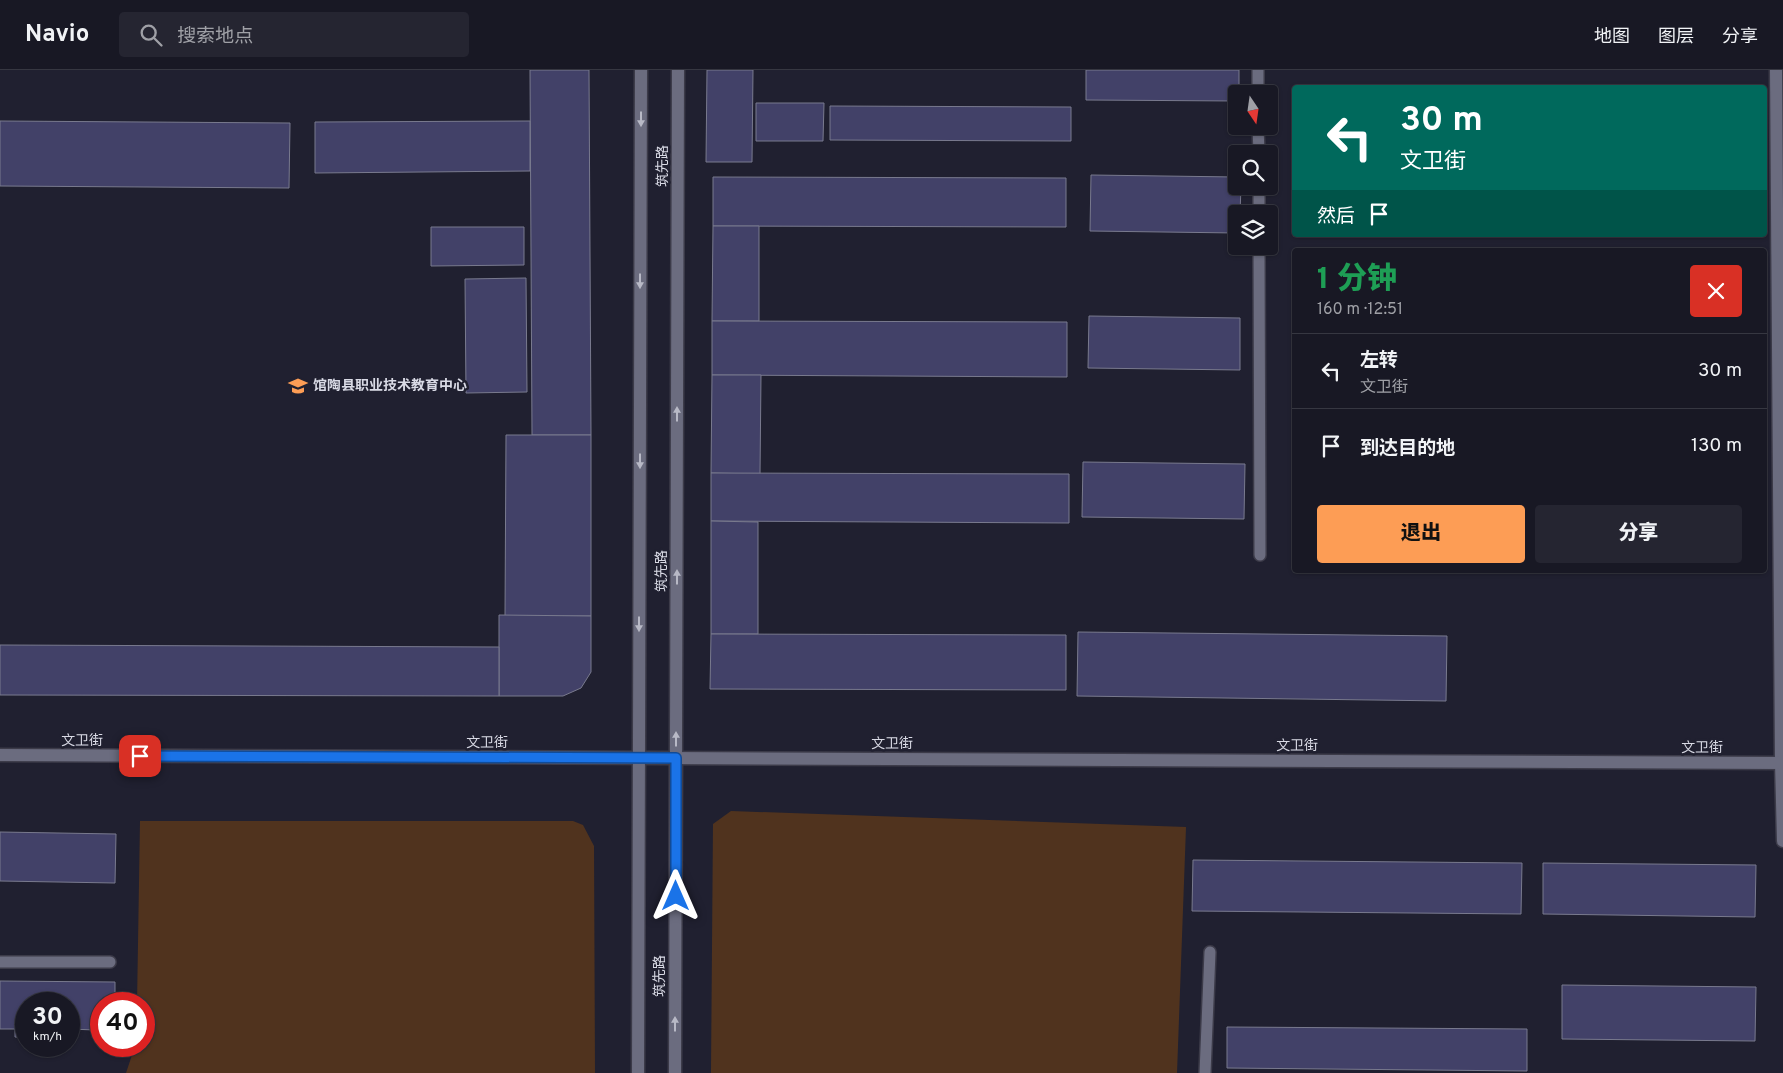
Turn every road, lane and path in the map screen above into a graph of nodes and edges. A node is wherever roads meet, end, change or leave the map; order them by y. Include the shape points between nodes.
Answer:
1 (641, 70) edge
2 (678, 70) edge
3 (1258, 70) edge
4 (1776, 70) edge
5 (1258, 85) edge
6 (1259, 255) edge
7 (1260, 555) dead end
8 (0, 755) edge
9 (639, 758) junction
10 (676, 758) junction
11 (1782, 763) edge
12 (1783, 841) edge
13 (1210, 952) dead end
14 (0, 962) edge
15 (110, 962) dead end
16 (638, 1073) edge
17 (675, 1073) edge
18 (1205, 1073) edge

1 -> 9 street, 筑先路
10 -> 2 street, 筑先路
3 - 5 lane
4 - 11 street
6 - 7 lane
8 - 9 street, 文卫街
9 - 10 street, 文卫街
9 - 16 street, 筑先路
10 - 11 street, 文卫街
17 -> 10 street, 筑先路
11 - 12 street
13 - 18 lane
14 - 15 lane

